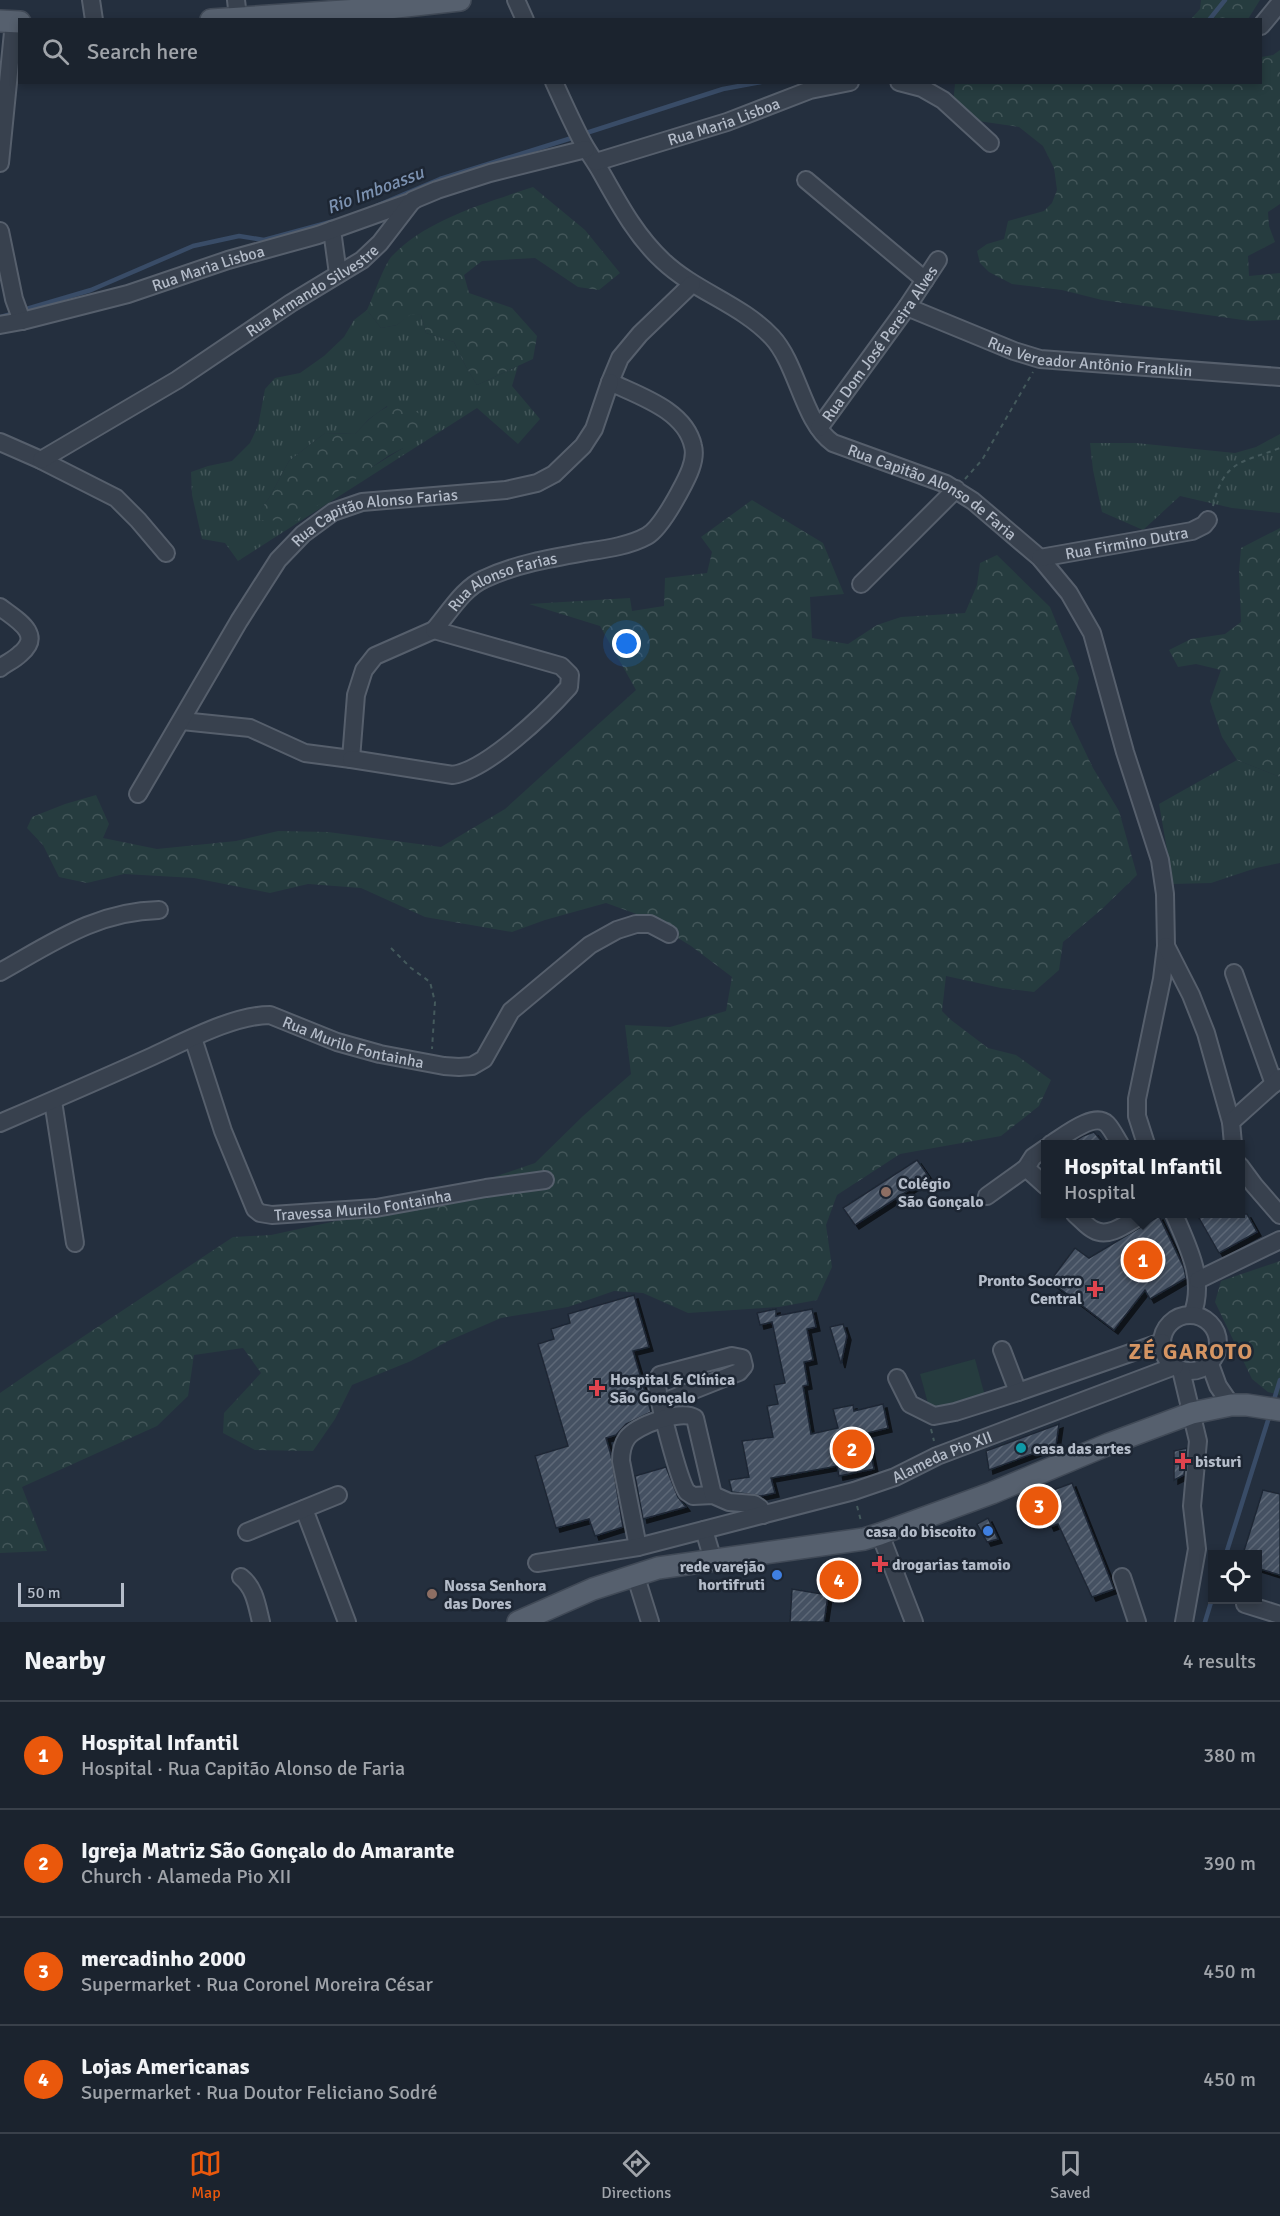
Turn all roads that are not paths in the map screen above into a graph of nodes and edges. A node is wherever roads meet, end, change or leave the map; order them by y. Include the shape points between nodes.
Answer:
1 (91, 0) edge
2 (460, 0) edge
3 (516, 0) edge
4 (1280, 3) edge
5 (388, 4) edge
6 (237, 9) edge
7 (94, 18) edge
8 (216, 18) edge
9 (524, 18) edge
10 (11, 22) edge
11 (1262, 25) edge
12 (555, 84) edge
13 (840, 84) edge
14 (907, 84) edge
15 (990, 143) dead end
16 (588, 151) junction
17 (0, 163) edge
18 (806, 180) dead end
19 (414, 200) junction
20 (332, 230) junction
21 (0, 231) edge
22 (938, 260) dead end
23 (338, 274) junction
24 (925, 280) junction
25 (692, 284) junction
26 (907, 307) junction
27 (18, 311) junction
28 (0, 324) edge
29 (1280, 377) edge
30 (610, 381) junction
31 (819, 428) junction
32 (0, 442) edge
33 (41, 460) junction
34 (956, 489) junction
35 (1208, 520) road end
36 (166, 553) dead end
37 (1040, 558) junction
38 (861, 584) dead end
39 (0, 607) edge
40 (434, 630) junction
41 (0, 668) edge
42 (182, 721) junction
43 (351, 759) junction
44 (138, 794) dead end
45 (159, 910) dead end
46 (669, 934) dead end
47 (1166, 946) junction
48 (0, 972) edge
49 (1234, 974) dead end
50 (193, 1038) junction
51 (1277, 1081) edge
52 (52, 1101) junction
53 (1231, 1122) junction
54 (0, 1123) edge
55 (1057, 1140) edge
56 (1117, 1140) edge
57 (1145, 1140) edge
58 (1233, 1140) edge
59 (1041, 1151) edge
60 (1026, 1168) junction
61 (1245, 1173) edge
62 (545, 1180) dead end
63 (1041, 1182) edge
64 (987, 1196) dead end
65 (1280, 1215) edge
66 (1080, 1218) edge
67 (1136, 1218) edge
68 (1175, 1218) edge
69 (1280, 1240) edge
70 (75, 1243) dead end
71 (1198, 1280) junction
72 (1192, 1315) junction
73 (1162, 1342) junction
74 (1002, 1350) dead end
75 (1210, 1364) junction
76 (1178, 1368) junction
77 (897, 1378) dead end
78 (1017, 1392) junction
79 (1231, 1405) junction
80 (1280, 1410) edge
81 (662, 1411) junction
82 (1192, 1413) junction
83 (338, 1495) dead end
84 (713, 1495) junction
85 (304, 1509) junction
86 (763, 1515) junction
87 (704, 1530) junction
88 (247, 1532) dead end
89 (872, 1536) junction
90 (638, 1547) junction
91 (713, 1560) junction
92 (537, 1563) dead end
93 (635, 1574) junction
94 (241, 1577) dead end
95 (1122, 1577) dead end
96 (1245, 1604) dead end
97 (1280, 1615) edge
98 (261, 1622) edge
99 (347, 1622) edge
100 (518, 1622) edge
101 (650, 1622) edge
102 (914, 1622) edge
103 (1137, 1622) edge
104 (1184, 1622) edge

1 - 7 street
2 - 5 main road
3 - 9 street
4 - 11 street
5 - 6 main road
6 - 8 main road
10 - 17 street
12 - 16 street, Rua Capitão Alonso de Faria
13 - 16 street, Rua Maria Lisboa via 810,90 727,122
14 - 15 street via 943,100
16 - 19 street, Rua Armando Silvestre via 490,173
16 - 25 street, Rua Capitão Alonso de Faria via 644,241
18 - 24 street
19 - 20 street, Rua Maria Lisboa
19 - 23 street, Rua Armando Silvestre via 380,243
20 - 23 street
20 - 27 street, Rua Maria Lisboa via 128,294
21 - 27 street
22 - 24 street, Rua Dom José Pereira Alves
23 - 33 street, Rua Armando Silvestre via 177,380
24 - 26 street, Rua Dom José Pereira Alves
25 - 30 street via 620,358
25 - 31 street, Rua Capitão Alonso de Faria via 749,317 773,338 789,362
26 - 29 street, Rua Vereador Antônio Franklin via 1040,359
26 - 31 street, Rua Dom José Pereira Alves
27 - 28 street, Rua Maria Lisboa
30 - 40 street, Rua Alonso Farias via 667,410 685,427 694,447 692,467 663,518 648,536 616,547 538,561 483,579 462,596
30 - 42 street, Rua Capitão Alonso Farias via 594,429 583,446 554,474 537,483 506,490 363,502 333,512 303,534 278,560
31 - 34 street, Rua Capitão Alonso de Faria via 833,443
32 - 33 street
33 - 36 street via 116,498
34 - 37 street, Rua Capitão Alonso de Faria
34 - 38 street
35 - 37 street, Rua Firmino Dutra via 1192,531
37 - 47 street, Rua Capitão Alonso de Faria via 1069,593 1092,633 1160,860
39 - 41 street via 20,622 31,640 19,656
40 - 43 street via 375,656 364,670 356,695
40 - 43 street, Rua Alonso Farias via 561,666 570,675 569,687 527,727 465,772 441,773
42 - 43 street via 250,728 305,753
42 - 44 street, Rua Capitão Alonso Farias
45 - 48 street via 135,910 99,920
46 - 50 street, Rua Murilo Fontainha via 650,924 636,924 590,945 511,1011 484,1059 472,1066 380,1054 337,1042 270,1015 248,1016
47 - 53 street, Rua Capitão Alonso de Faria via 1206,1033
47 - 57 street, Rua Capitão Alonso de Faria via 1137,1099 1137,1116
49 - 51 street
50 - 52 street, Rua Murilo Fontainha
50 - 62 street, Travessa Murilo Fontainha via 236,1167 260,1213 376,1208
51 - 53 street
52 - 54 street, Rua Murilo Fontainha
52 - 70 street
53 - 58 street, Rua Capitão Alonso de Faria
55 - 56 street via 1083,1123 1100,1120
59 - 60 street
60 - 63 street
60 - 64 street
61 - 65 street
66 - 67 street via 1101,1233
68 - 71 street
69 - 71 street
71 - 72 street
72 - 73 street via 1175,1319 1163,1333
72 - 75 street via 1215,1330 1217,1348
73 - 76 street via 1167,1359
73 - 78 street
74 - 78 street
75 - 76 street via 1190,1371
75 - 79 street
76 - 82 street
76 - 86 street, Alameda Pio XII via 937,1456 895,1477
77 - 78 street via 910,1404 933,1416
79 - 80 main road
79 - 82 main road
81 - 81 street via 657,1386 660,1375 732,1356 742,1358 744,1366 739,1372
81 - 84 street via 685,1489 693,1496
81 - 84 street via 695,1418
81 - 90 street via 633,1432 622,1448 621,1461
82 - 89 main road
82 - 104 street via 1198,1440 1192,1506 1197,1549
83 - 85 street
84 - 86 street via 729,1502 757,1504
85 - 88 street
85 - 99 street
86 - 87 street, Alameda Pio XII
87 - 90 street, Alameda Pio XII
87 - 91 street
89 - 91 main road
89 - 102 street
90 - 92 street, Alameda Pio XII
91 - 93 main road
93 - 100 main road
93 - 101 street
94 - 98 street via 252,1591
95 - 103 street
96 - 97 street

